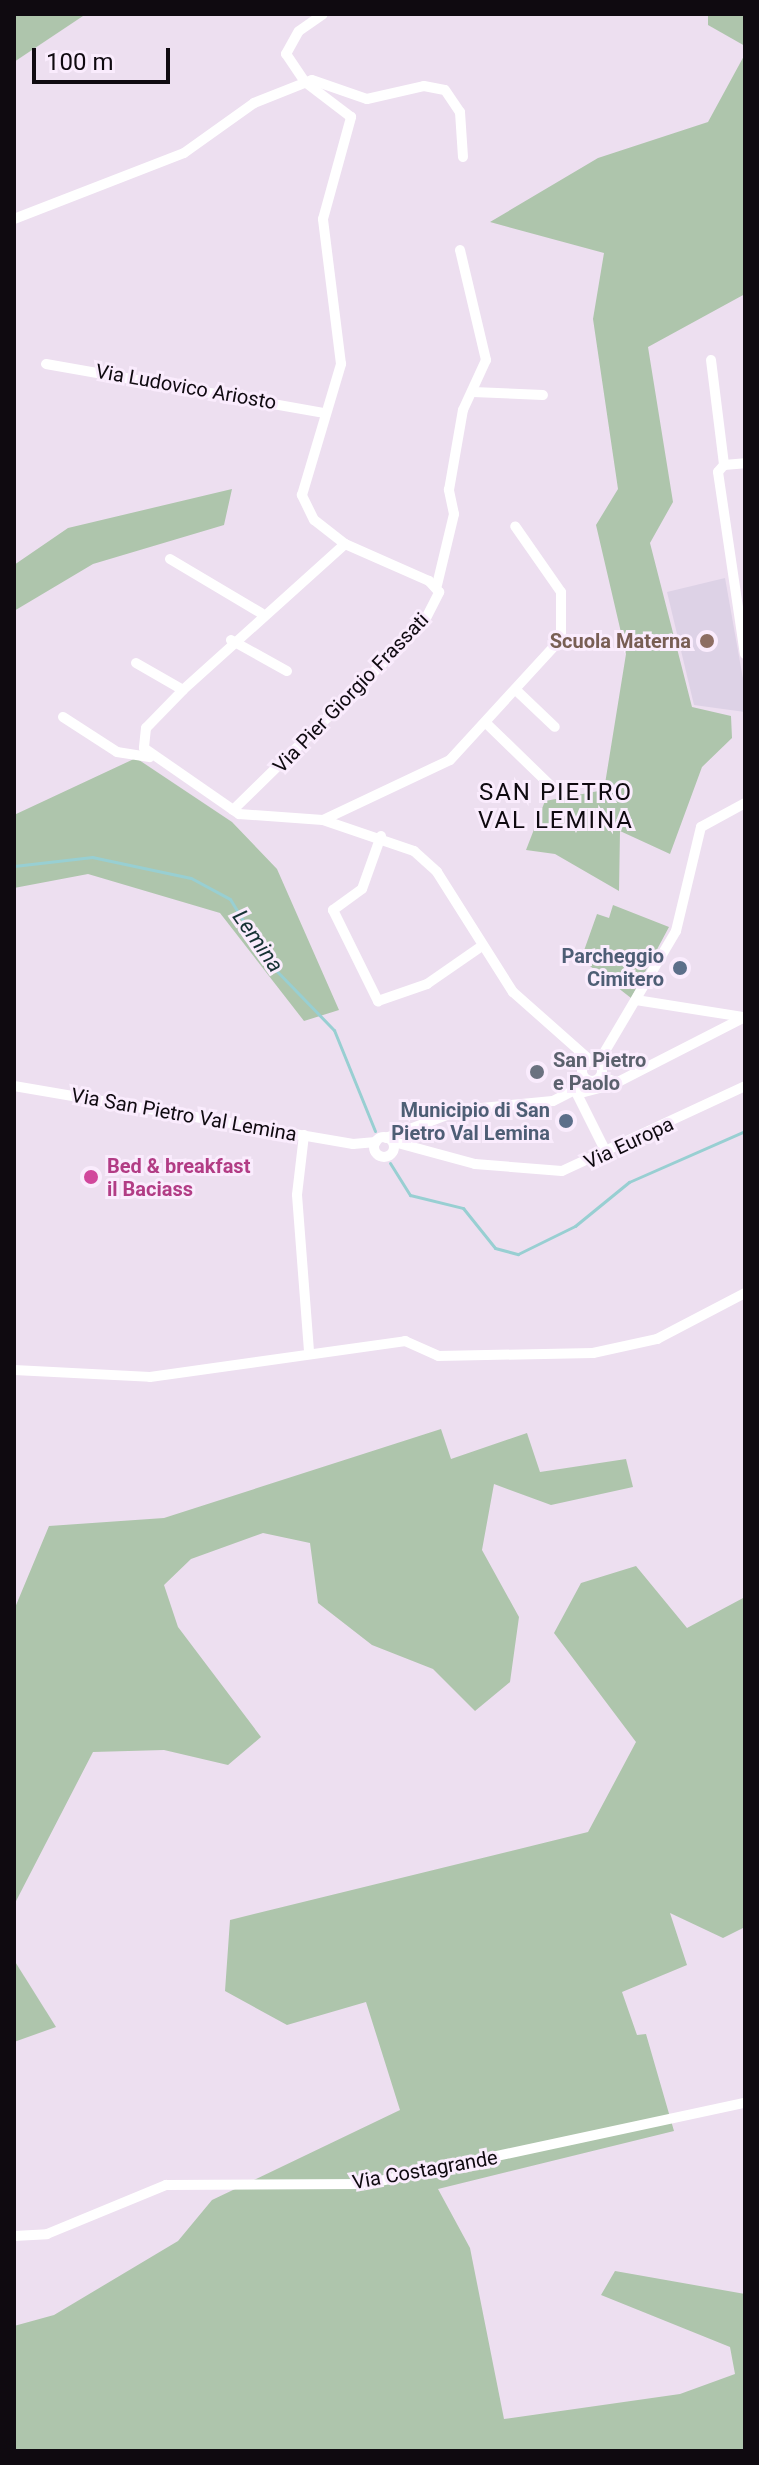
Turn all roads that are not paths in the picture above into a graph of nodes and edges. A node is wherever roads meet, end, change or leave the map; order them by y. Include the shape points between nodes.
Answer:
1 (323, 14) edge
2 (305, 82) junction
3 (463, 157) dead end
4 (14, 219) edge
5 (460, 250) dead end
6 (711, 360) dead end
7 (46, 364) dead end
8 (473, 392) junction
9 (543, 395) dead end
10 (325, 413) junction
11 (745, 463) edge
12 (724, 465) junction
13 (515, 526) dead end
14 (345, 544) junction
15 (170, 559) dead end
16 (437, 585) junction
17 (261, 613) junction
18 (231, 640) junction
19 (745, 654) edge
20 (136, 663) dead end
21 (287, 671) dead end
22 (183, 690) junction
23 (517, 691) junction
24 (63, 717) dead end
25 (486, 723) junction
26 (555, 727) dead end
27 (150, 757) junction
28 (552, 787) dead end
29 (745, 803) edge
30 (233, 810) junction
31 (323, 820) junction
32 (381, 836) junction
33 (479, 948) junction
34 (636, 1000) junction
35 (745, 1017) edge
36 (589, 1066) junction
37 (596, 1079) junction
38 (615, 1084) junction
39 (14, 1086) edge
40 (745, 1086) edge
41 (572, 1095) junction
42 (304, 1135) junction
43 (388, 1143) junction
44 (353, 1144) junction
45 (608, 1156) junction
46 (745, 1293) edge
47 (309, 1351) junction
48 (14, 1370) edge
49 (745, 2103) edge
50 (14, 2236) edge

1 - 2 street, Via Pier Giorgio Frassati via 288,45 290,64
2 - 3 street via 367,99 424,86 445,90 460,112
2 - 4 street via 254,103 184,153
2 - 10 street, Via Pier Giorgio Frassati via 351,117 323,219 341,347
5 - 8 street via 486,360
6 - 12 street
7 - 10 street, Via Ludovico Ariosto
8 - 9 street
8 - 16 street via 452,459 454,514
10 - 14 street, Via Pier Giorgio Frassati via 302,495 314,520
11 - 12 street
12 - 19 street via 718,472
13 - 23 street via 554,579 564,624 561,639
14 - 16 street, Via Pier Giorgio Frassati
14 - 17 street
15 - 17 street
16 - 30 street, Via Pier Giorgio Frassati via 423,624
17 - 18 street
18 - 21 street
18 - 22 street
20 - 22 street
22 - 27 street via 146,728 142,743
23 - 25 street
23 - 26 street
24 - 27 street via 117,752
25 - 28 street
25 - 31 street via 450,760
27 - 30 street
29 - 34 street via 701,827 681,921
30 - 31 street
31 - 32 street
32 - 33 street via 437,872
32 - 33 street via 362,889 333,910 378,1001 427,984
33 - 36 street
34 - 35 street
34 - 36 street
35 - 38 street
36 - 37 street
36 - 37 street
36 - 41 street
37 - 38 street
37 - 41 street
38 - 41 street
39 - 42 street, Via San Pietro Val Lemina
40 - 45 street, Via Europa
41 - 43 street via 460,1110 402,1131
41 - 45 street
42 - 44 street, Via San Pietro Val Lemina
42 - 47 street via 297,1195
43 - 44 street, Via San Pietro Val Lemina
43 - 44 street, Via San Pietro Val Lemina via 377,1155
43 - 45 street, Via Europa via 411,1152 545,1172
46 - 47 street via 657,1339 593,1353 438,1356 405,1341 334,1355
47 - 48 street via 150,1377
49 - 50 street, Via Costagrande via 366,2184 166,2185 47,2234

